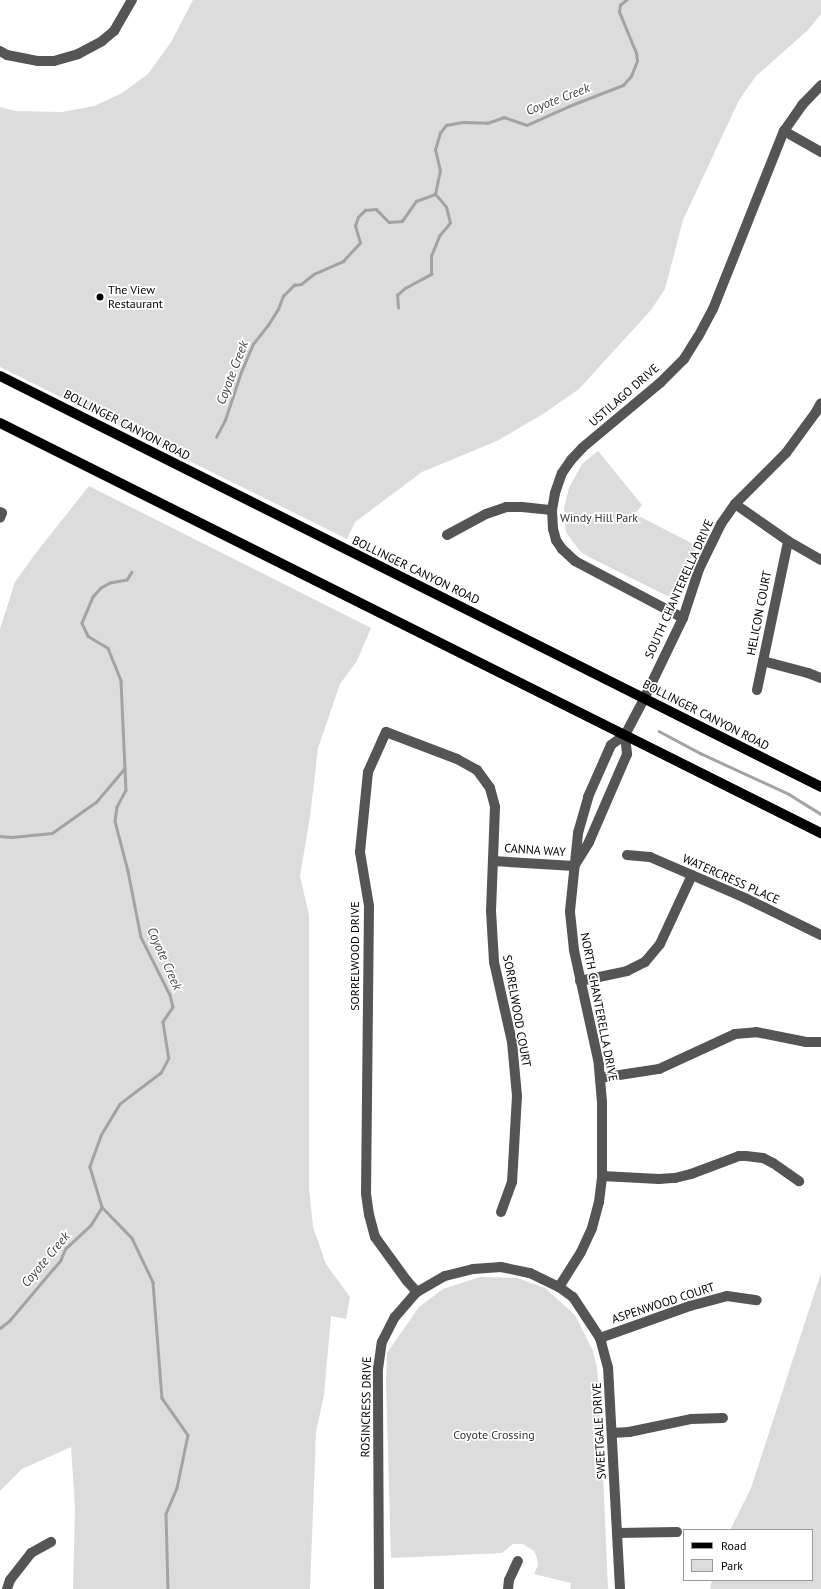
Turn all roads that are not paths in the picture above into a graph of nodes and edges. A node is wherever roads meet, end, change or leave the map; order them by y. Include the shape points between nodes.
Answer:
1 (132, 0) edge
2 (0, 51) edge
3 (821, 85) edge
4 (784, 131) junction
5 (821, 152) edge
6 (0, 376) edge
7 (821, 403) edge
8 (0, 423) edge
9 (735, 504) junction
10 (552, 510) junction
11 (0, 512) edge
12 (0, 518) edge
13 (448, 535) dead end
14 (788, 541) junction
15 (821, 560) edge
16 (683, 618) junction
17 (763, 661) junction
18 (821, 678) edge
19 (757, 690) dead end
20 (644, 699) junction
21 (625, 735) junction
22 (821, 787) edge
23 (821, 833) edge
24 (628, 855) dead end
25 (493, 861) junction
26 (574, 866) junction
27 (692, 875) junction
28 (821, 935) edge
29 (580, 981) junction
30 (821, 1042) edge
31 (600, 1078) junction
32 (602, 1176) junction
33 (799, 1181) dead end
34 (501, 1212) dead end
35 (559, 1287) junction
36 (417, 1292) junction
37 (757, 1300) dead end
38 (600, 1338) junction
39 (723, 1418) dead end
40 (612, 1433) junction
41 (677, 1532) dead end
42 (617, 1533) junction
43 (51, 1542) dead end
44 (518, 1561) dead end
45 (7, 1589) edge
46 (379, 1589) edge
47 (508, 1589) edge
48 (620, 1589) edge

1 - 2 street via 114,31 78,54 54,61 38,61 7,55
3 - 4 street, USTILAGO DRIVE via 802,105
4 - 5 street
4 - 10 street, USTILAGO DRIVE via 713,309 698,337 684,359 660,383 571,460 562,473
6 - 20 main road, BOLLINGER CANYON ROAD
7 - 9 street, SOUTH CHANTERELLA DRIVE via 786,453
8 - 21 main road
9 - 14 street
9 - 16 street, SOUTH CHANTERELLA DRIVE via 721,524 699,569
10 - 13 street via 522,506 506,507 486,514
10 - 16 street, USTILAGO DRIVE via 556,540 575,561
11 - 12 street
14 - 15 street
14 - 17 street, HELICON COURT
16 - 20 street, SOUTH CHANTERELLA DRIVE
17 - 18 street
17 - 19 street, HELICON COURT
20 - 21 street, NORTH CHANTERELLA DRIVE
20 - 22 main road, BOLLINGER CANYON ROAD
21 - 23 main road
21 - 26 street, NORTH CHANTERELLA DRIVE via 627,754 589,842
21 - 26 street, NORTH CHANTERELLA DRIVE via 611,745 588,797 578,833
24 - 27 street, WATERCRESS PLACE via 650,857
25 - 26 street, CANNA WAY
25 - 34 street, SORRELWOOD COURT via 491,911 494,962 512,1042 517,1096 512,1182
25 - 36 street, SORRELWOOD DRIVE via 495,807 490,788 477,770 457,759 386,732 368,772 360,852 369,906 366,1192 375,1237
26 - 29 street, NORTH CHANTERELLA DRIVE via 570,911
27 - 28 street, WATERCRESS PLACE
27 - 29 street via 660,944 645,962 628,971
29 - 31 street, NORTH CHANTERELLA DRIVE via 595,1043
30 - 31 street via 806,1042 756,1032 736,1034 659,1069
31 - 32 street, NORTH CHANTERELLA DRIVE
32 - 33 street via 675,1178 739,1156 746,1156 764,1158
32 - 35 street, NORTH CHANTERELLA DRIVE via 592,1228 581,1252
35 - 36 street, ROSINCRESS DRIVE via 530,1273 501,1267 473,1269 445,1276
35 - 38 street, SWEETGALE DRIVE via 573,1298
36 - 46 street, ROSINCRESS DRIVE via 395,1317 382,1342 378,1370
37 - 38 street, ASPENWOOD COURT via 727,1296 690,1306
38 - 40 street, SWEETGALE DRIVE via 608,1367
39 - 40 street via 691,1419
40 - 42 street, SWEETGALE DRIVE
41 - 42 street
42 - 48 street, SWEETGALE DRIVE
43 - 45 street via 31,1553 10,1580
44 - 47 street via 509,1580

